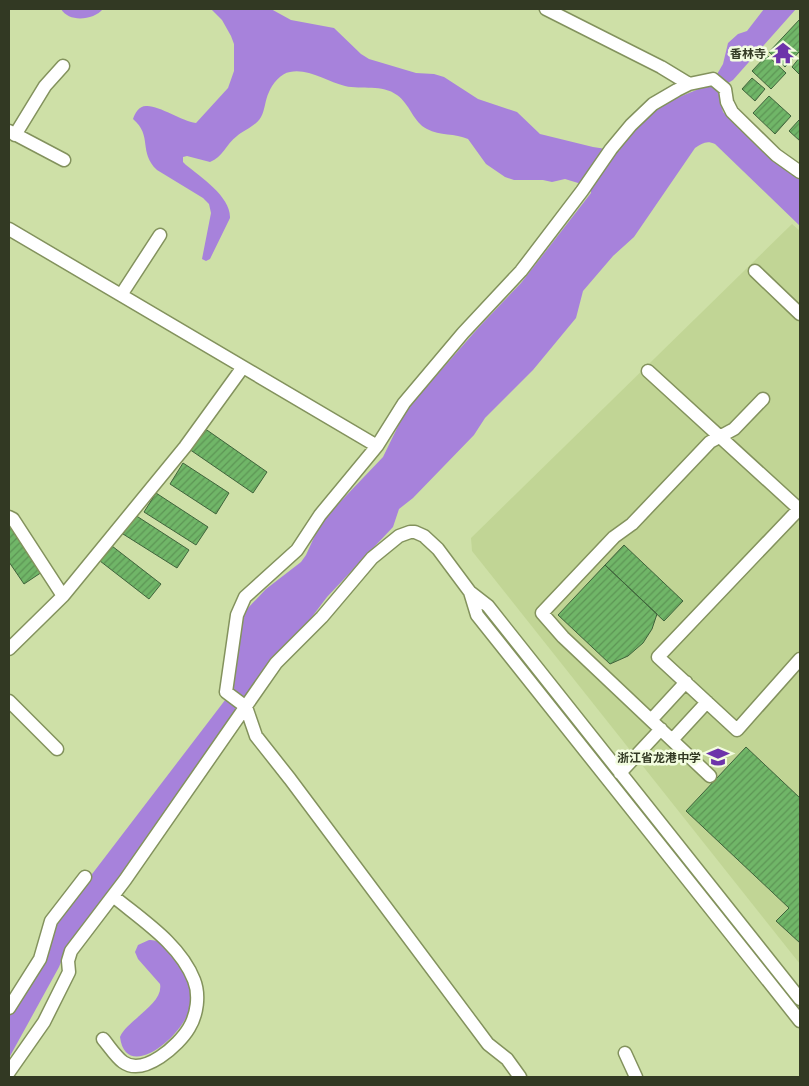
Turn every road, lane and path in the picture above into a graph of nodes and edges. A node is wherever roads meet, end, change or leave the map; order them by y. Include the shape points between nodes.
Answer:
1 (546, 9) edge
2 (63, 66) dead end
3 (689, 84) junction
4 (12, 133) edge
5 (64, 160) dead end
6 (800, 172) edge
7 (9, 229) edge
8 (160, 235) dead end
9 (755, 271) dead end
10 (121, 295) junction
11 (800, 314) edge
12 (243, 367) junction
13 (648, 371) dead end
14 (763, 399) dead end
15 (720, 438) junction
16 (376, 446) junction
17 (9, 517) edge
18 (470, 592) junction
19 (63, 596) junction
20 (9, 649) edge
21 (800, 660) edge
22 (686, 682) junction
23 (9, 701) edge
24 (707, 702) junction
25 (246, 707) junction
26 (651, 720) junction
27 (661, 729) junction
28 (672, 740) junction
29 (57, 749) dead end
30 (620, 773) junction
31 (710, 776) dead end
32 (85, 877) dead end
33 (113, 896) junction
34 (800, 999) edge
35 (9, 1008) edge
36 (800, 1021) edge
37 (103, 1039) dead end
38 (625, 1054) dead end
39 (9, 1071) edge
40 (18, 1077) edge
41 (520, 1077) edge
42 (636, 1077) edge

1 - 3 street
2 - 4 street
3 - 6 street via 713,78 725,89 732,112 776,155
3 - 16 street via 653,104 631,124 521,271 412,393
4 - 5 street
7 - 10 street
8 - 10 street
9 - 11 street
10 - 12 street
12 - 16 street
12 - 19 street via 185,447
13 - 15 street
14 - 15 street via 734,429
15 - 22 street via 798,509 658,657
15 - 26 street via 710,442 542,613
16 - 25 street via 320,515 297,550 241,604 226,692
17 - 19 street
18 - 25 street via 438,549 424,536 415,532 402,534 372,558 322,617 276,663
18 - 30 street via 488,606
18 - 36 street via 477,615
19 - 20 street
21 - 24 street via 736,730
22 - 24 street
22 - 26 street
23 - 29 street
24 - 28 street
25 - 33 street
25 - 41 street via 256,736 488,1044 507,1059
26 - 27 street
27 - 28 street
27 - 30 street
28 - 31 street
30 - 34 street
32 - 35 street via 51,921 40,959
33 - 37 street via 179,954 195,983 197,1007 185,1035 164,1055 149,1063 133,1065 123,1062
33 - 39 street via 71,951 69,972 44,1022
38 - 42 street
39 - 40 street

